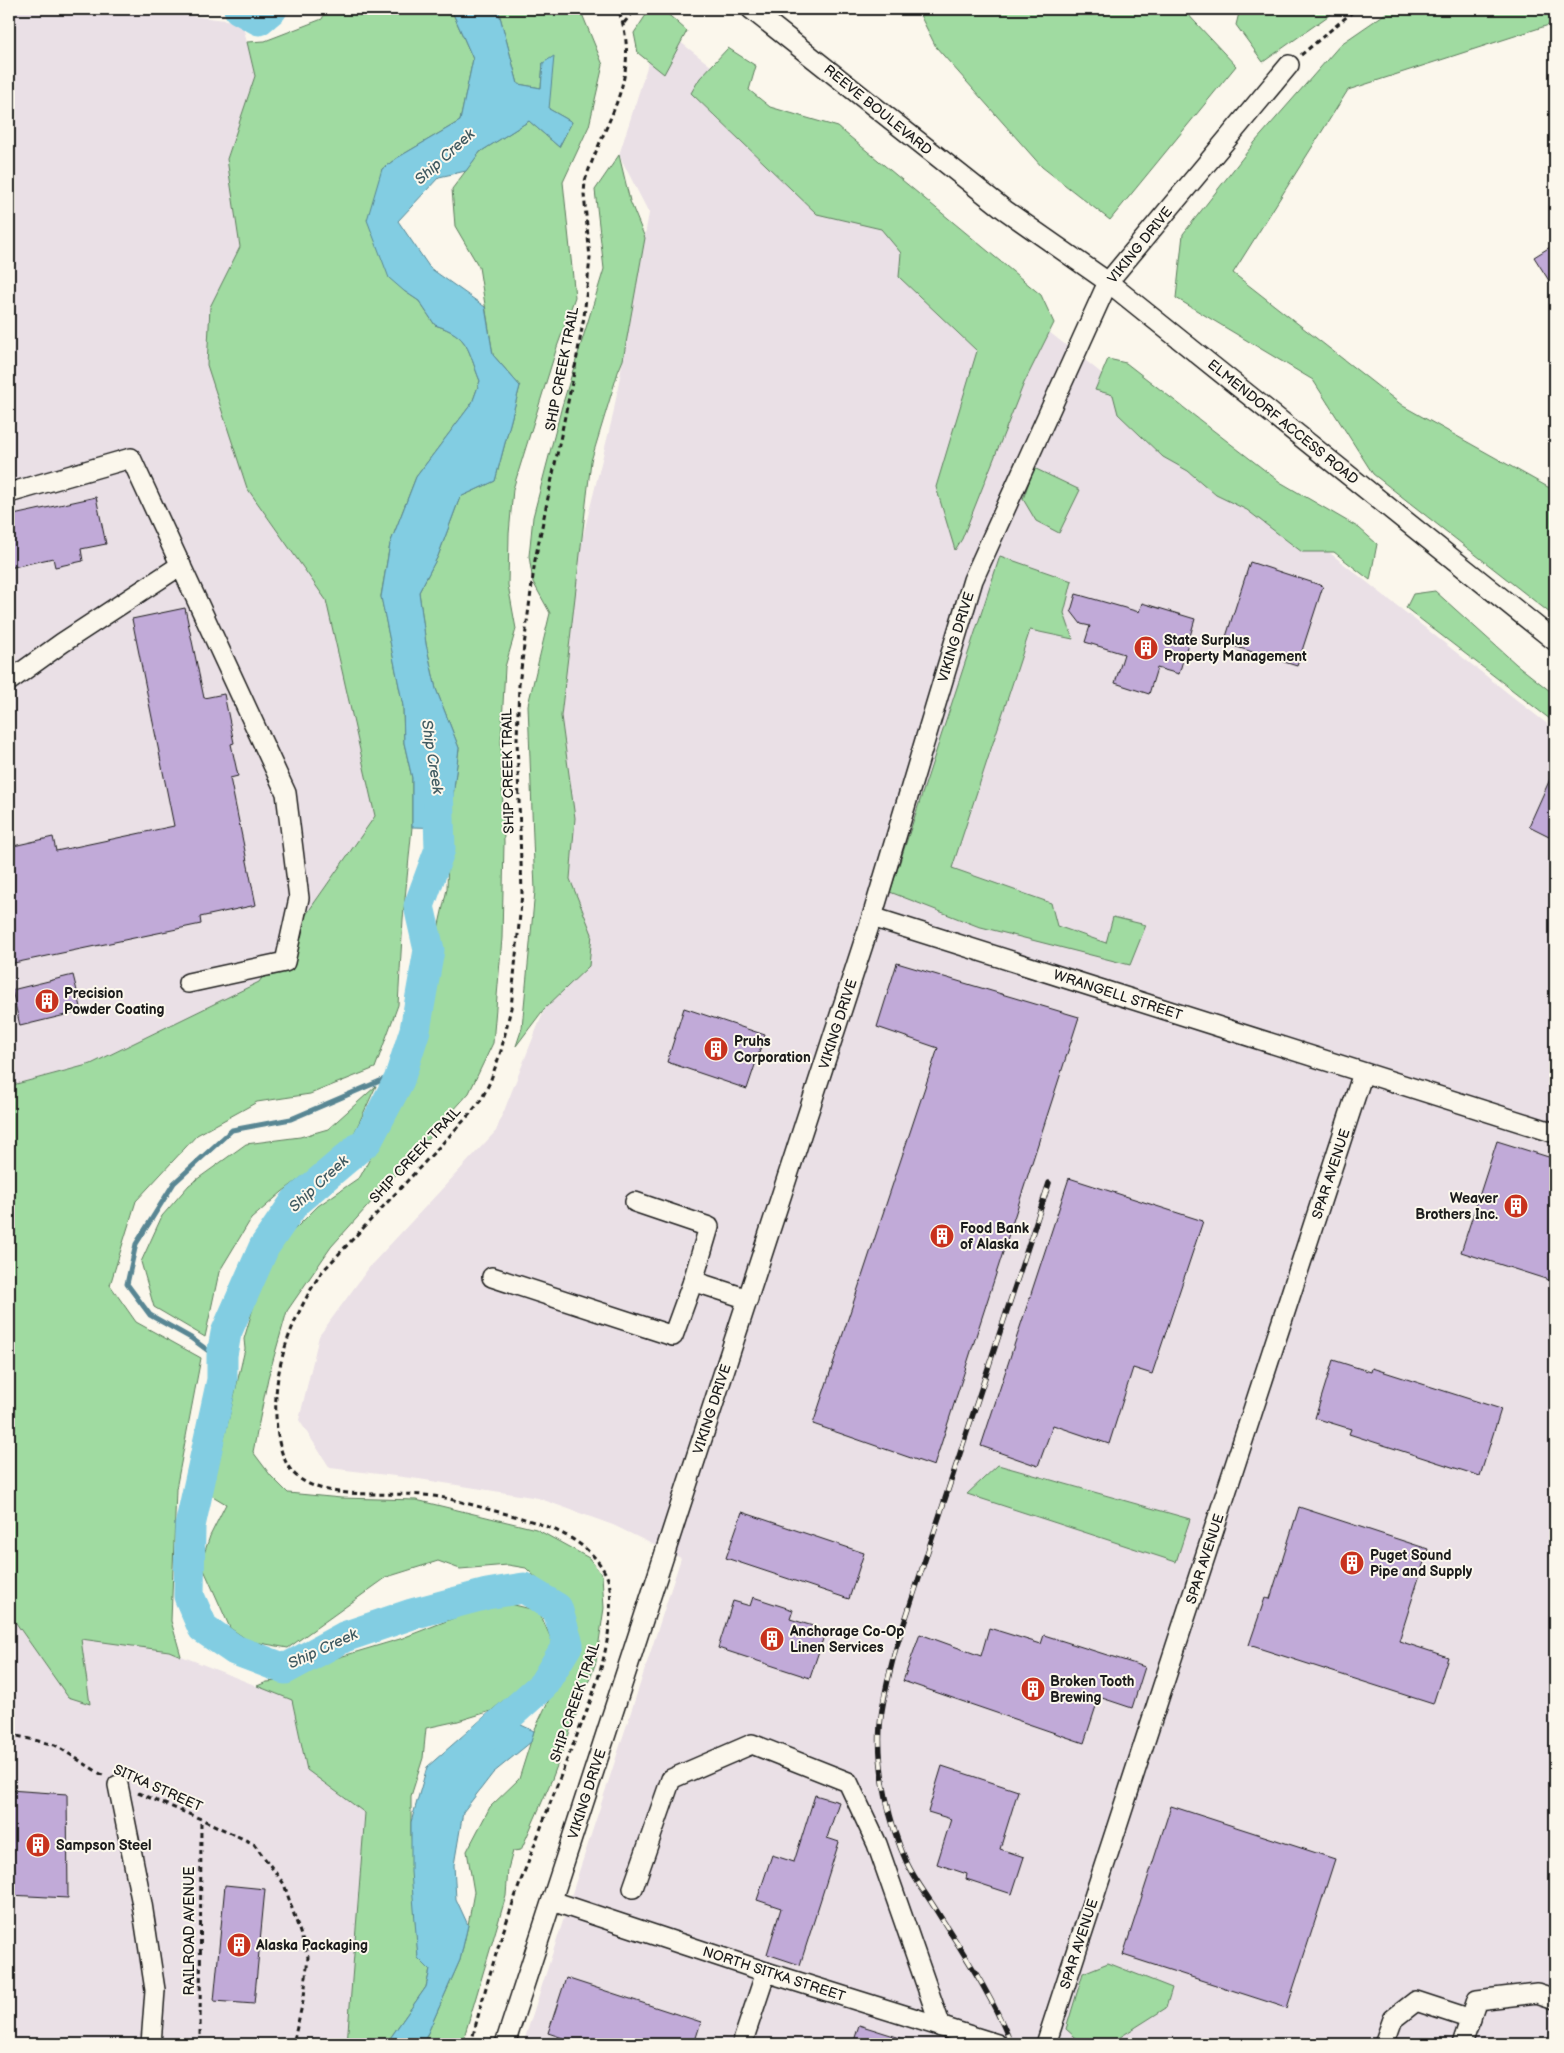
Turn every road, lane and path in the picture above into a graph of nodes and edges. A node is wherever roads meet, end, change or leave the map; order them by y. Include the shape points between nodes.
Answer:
1 (618, 9) edge
2 (635, 9) edge
3 (751, 9) edge
4 (1356, 9) edge
5 (624, 23) junction
6 (1289, 65) joint
7 (1005, 210) joint
8 (1108, 282) junction
9 (9, 493) edge
10 (180, 565) junction
11 (1555, 641) edge
12 (9, 681) edge
13 (872, 917) junction
14 (188, 983) dead end
15 (1363, 1073) junction
16 (1555, 1133) edge
17 (634, 1202) dead end
18 (492, 1277) dead end
19 (693, 1281) junction
20 (748, 1299) junction
21 (9, 1734) edge
22 (118, 1785) junction
23 (201, 1819) junction
24 (633, 1888) dead end
25 (552, 1901) junction
26 (766, 1972) junction
27 (1555, 1999) edge
28 (1470, 2019) junction
29 (941, 2026) junction
30 (151, 2044) edge
31 (200, 2044) edge
32 (293, 2044) edge
33 (471, 2044) edge
34 (505, 2044) edge
35 (742, 2044) edge
36 (997, 2044) edge
37 (1046, 2044) edge
38 (1384, 2044) edge
39 (1462, 2044) edge

1 - 5 path, SHIP CREEK TRAIL
2 - 5 path
3 - 7 street, REEVE BOULEVARD
4 - 6 path
5 - 33 path, SHIP CREEK TRAIL via 626,60 620,97 585,181 590,258 584,317 538,542 522,661 517,739 522,893 511,1008 501,1051 490,1082 469,1115 321,1273 293,1325 281,1361 275,1403 276,1426 286,1461 305,1482 338,1491 434,1496 536,1522 562,1534 591,1554 609,1581 610,1618 605,1654 517,1892
6 - 8 street, VIKING DRIVE
7 - 8 street, ELMENDORF ACCESS ROAD
8 - 11 street, ELMENDORF ACCESS ROAD
8 - 13 street, VIKING DRIVE via 973,580
9 - 10 street via 131,458
10 - 12 street
10 - 14 street via 286,793 299,898 285,962
13 - 15 street, WRANGELL STREET
13 - 20 street, VIKING DRIVE
15 - 16 street, WRANGELL STREET
15 - 37 street, SPAR AVENUE
17 - 19 street via 709,1227
18 - 19 street via 673,1336
19 - 20 street
20 - 25 street, VIKING DRIVE
21 - 22 path, SITKA STREET via 54,1745
22 - 23 path, SITKA STREET
22 - 30 street via 155,1990
23 - 31 path, RAILROAD AVENUE
23 - 32 path, SITKA STREET via 254,1844 284,1884 308,1958 304,1997
24 - 29 street via 671,1779 752,1744 848,1782 877,1844
25 - 26 street, NORTH SITKA STREET
25 - 34 street, VIKING DRIVE
26 - 29 street, NORTH SITKA STREET
26 - 35 street
27 - 28 street via 1537,1993 1477,2000
28 - 38 street via 1416,2000 1394,2020
28 - 39 street
29 - 36 street, NORTH SITKA STREET

